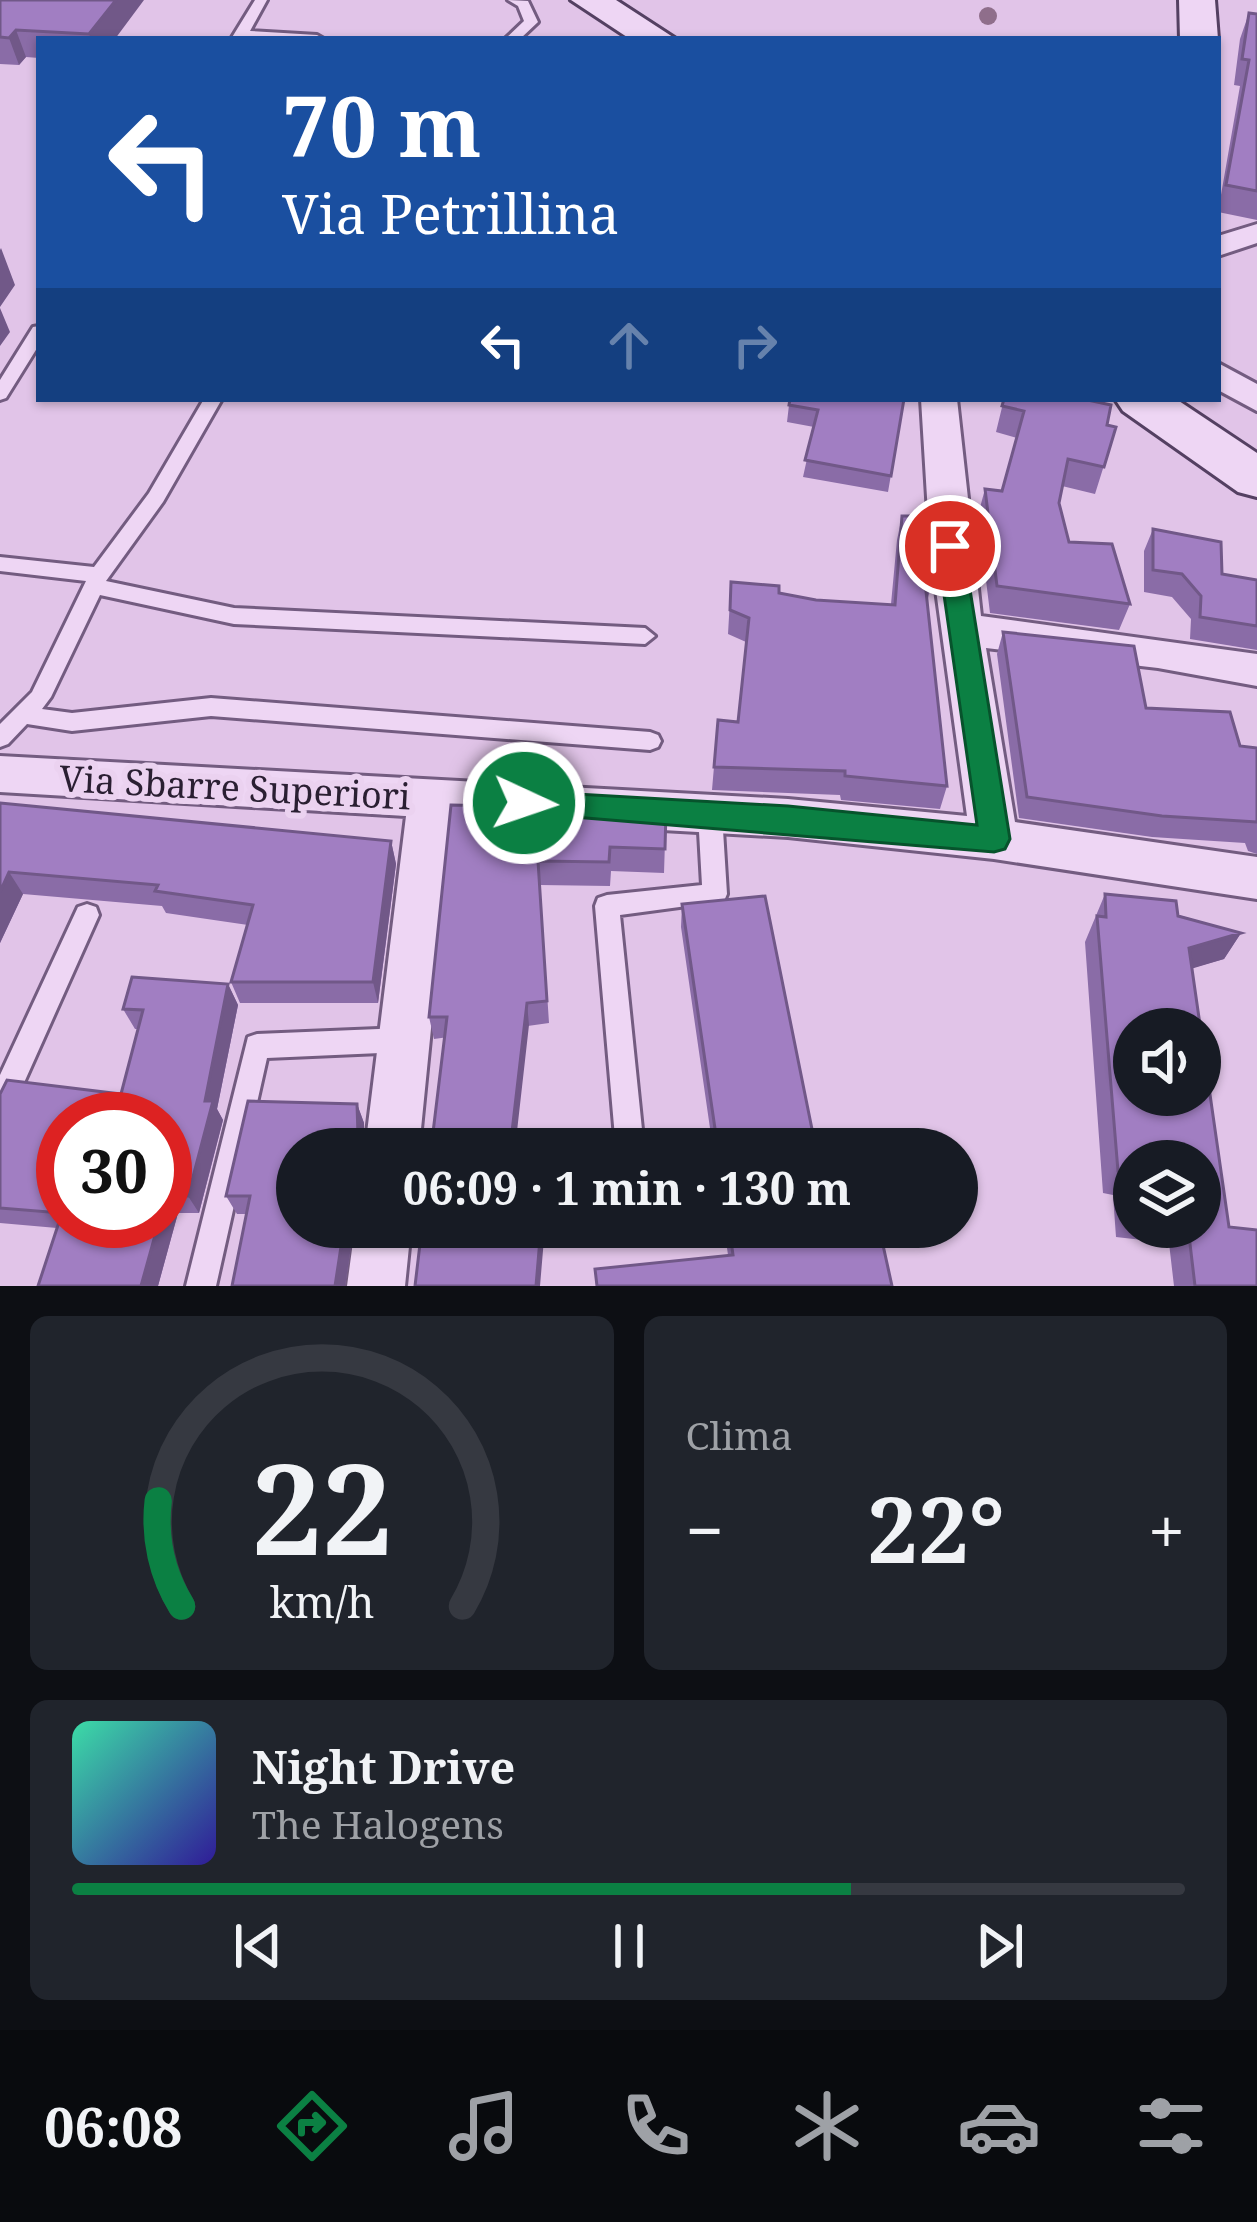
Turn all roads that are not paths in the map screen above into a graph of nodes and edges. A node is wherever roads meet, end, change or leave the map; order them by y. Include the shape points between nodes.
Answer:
1 (261, 0) edge
2 (514, 0) edge
3 (589, 0) edge
4 (620, 0) edge
5 (1197, 0) edge
6 (241, 36) edge
7 (515, 36) edge
8 (652, 36) edge
9 (683, 36) edge
10 (1199, 36) edge
11 (1257, 233) edge
12 (1221, 245) edge
13 (36, 336) edge
14 (1221, 376) edge
15 (0, 394) edge
16 (1257, 400) edge
17 (211, 402) edge
18 (939, 402) edge
19 (1145, 402) edge
20 (1186, 402) edge
21 (1257, 449) edge
22 (1257, 479) edge
23 (0, 564) edge
24 (97, 580) junction
25 (965, 630) junction
26 (645, 636) dead end
27 (1257, 670) edge
28 (22, 715) junction
29 (0, 738) edge
30 (650, 741) dead end
31 (0, 774) edge
32 (431, 798) junction
33 (710, 814) junction
34 (994, 839) junction
35 (1257, 878) edge
36 (87, 915) dead end
37 (404, 1040) junction
38 (0, 1105) edge
39 (394, 1128) edge
40 (628, 1128) edge
41 (381, 1248) edge
42 (201, 1286) edge
43 (376, 1286) edge

1 - 6 lane
2 - 7 lane via 531,22
3 - 8 main road
4 - 9 main road
5 - 10 main road
11 - 12 street
13 - 15 lane
14 - 16 street
17 - 24 lane
18 - 25 street
19 - 22 main road
20 - 21 main road
23 - 24 lane
24 - 26 lane via 234,616
24 - 28 lane via 40,697
25 - 27 street
25 - 34 street
28 - 29 lane
28 - 30 lane via 72,722 211,707
31 - 32 street, Via Sbarre Superiori
32 - 33 street, Via Sbarre Superiori
32 - 37 street
33 - 34 street, Via Sbarre Superiori
33 - 40 lane via 715,894 607,906
34 - 35 street, Via Sbarre Superiori
36 - 38 lane
37 - 39 street
37 - 42 lane via 257,1046
41 - 43 street

